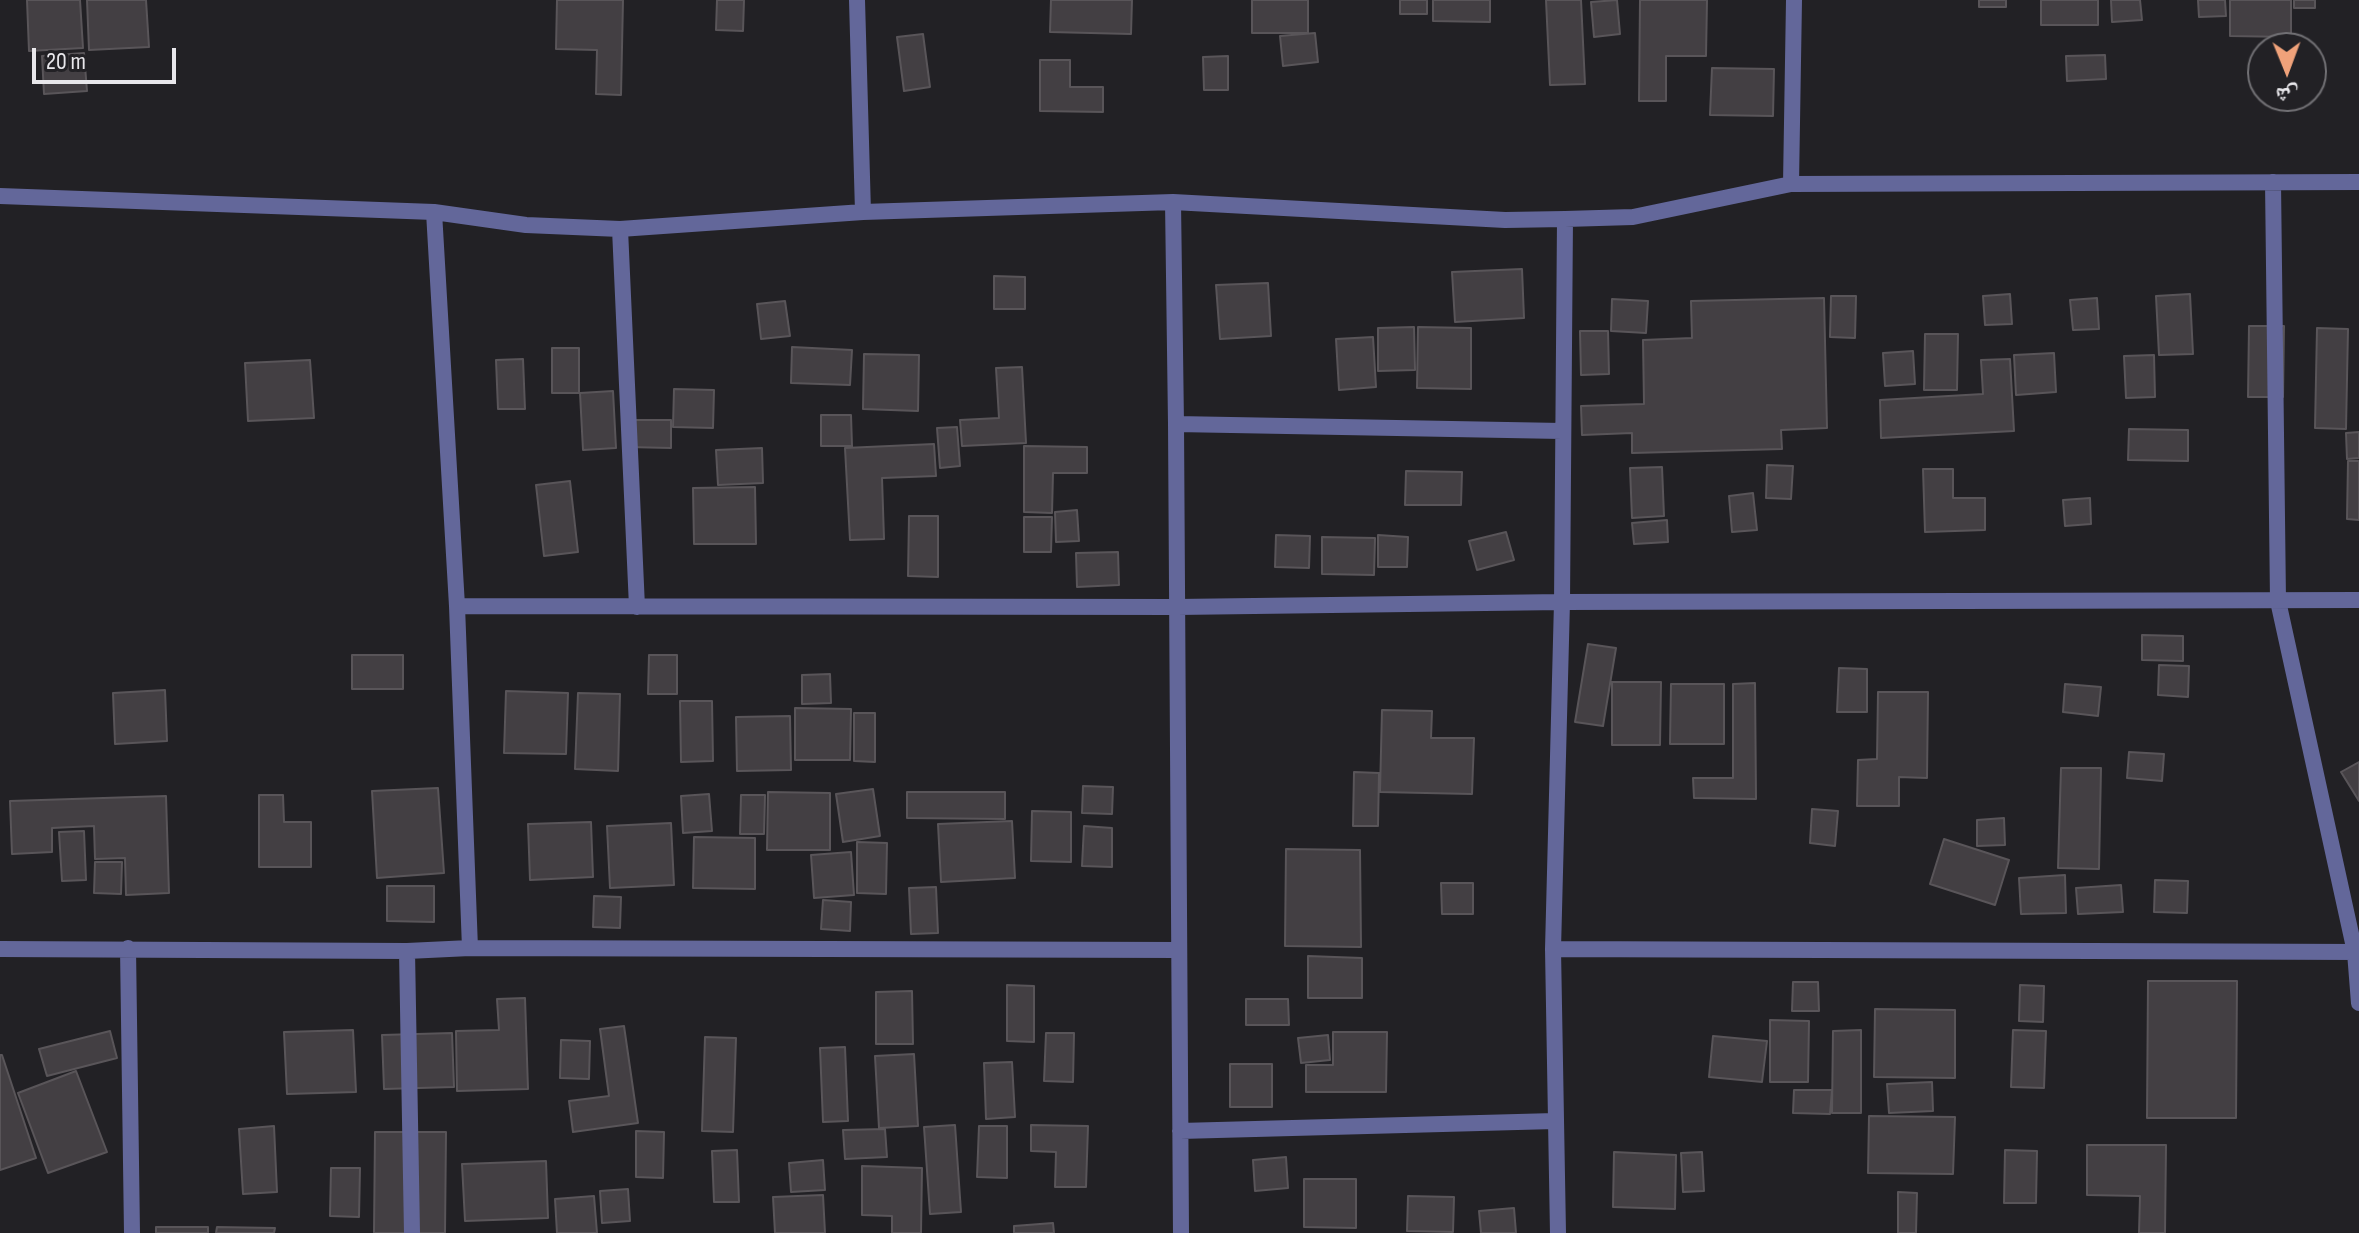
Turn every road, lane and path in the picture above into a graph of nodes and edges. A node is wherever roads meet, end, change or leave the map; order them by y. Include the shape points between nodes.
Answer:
1 (857, 0) edge
2 (1794, 0) edge
3 (2273, 182) junction
4 (2359, 182) edge
5 (1791, 184) junction
6 (0, 196) edge
7 (1173, 202) junction
8 (434, 212) junction
9 (863, 212) junction
10 (1565, 219) junction
11 (620, 229) junction
12 (1176, 424) junction
13 (1562, 431) junction
14 (2359, 600) edge
15 (2278, 601) junction
16 (1562, 602) junction
17 (457, 606) junction
18 (637, 607) junction
19 (1177, 607) junction
20 (128, 948) junction
21 (470, 948) junction
22 (0, 949) edge
23 (1553, 949) junction
24 (1179, 950) junction
25 (407, 951) junction
26 (2357, 952) edge
27 (2359, 1003) edge
28 (1555, 1121) junction
29 (1180, 1131) junction
30 (132, 1233) edge
31 (412, 1233) edge
32 (1181, 1233) edge
33 (1558, 1233) edge

1 - 9 street
2 - 5 street
3 - 4 street
3 - 5 street
3 - 15 street
5 - 10 street via 1633,217
6 - 8 street
7 - 9 street
7 - 10 street
7 - 12 street
8 - 11 street via 526,225
8 - 17 street
9 - 11 street
10 - 13 street
11 - 18 street
12 - 13 street
12 - 19 street
13 - 16 street
14 - 15 street
15 - 16 street
15 - 26 street
16 - 19 street
16 - 23 street
17 - 18 street
17 - 21 street
18 - 19 street
19 - 24 street
20 - 22 street
20 - 25 street
20 - 30 street
21 - 24 street
21 - 25 street
23 - 26 street
23 - 28 street
24 - 29 street
25 - 31 street
26 - 27 street
28 - 29 street
28 - 33 street
29 - 32 street

